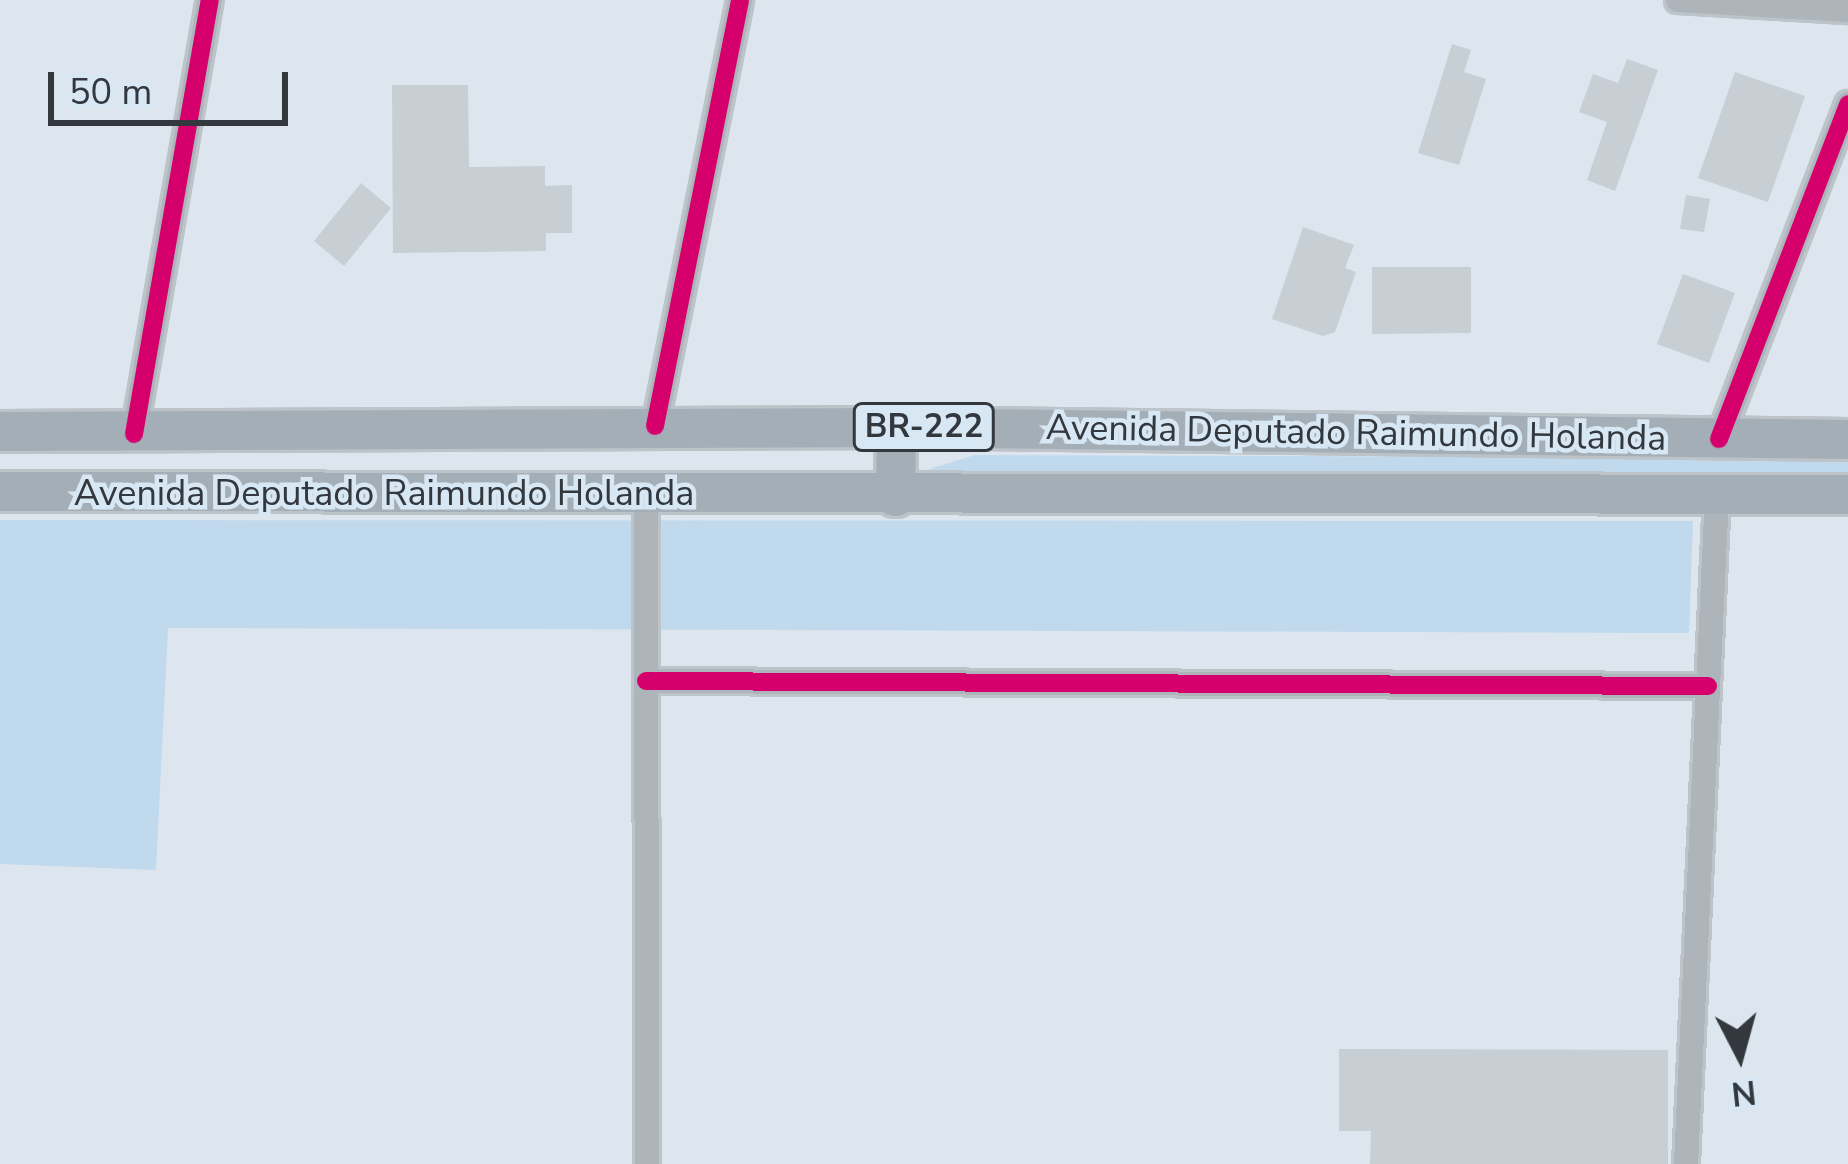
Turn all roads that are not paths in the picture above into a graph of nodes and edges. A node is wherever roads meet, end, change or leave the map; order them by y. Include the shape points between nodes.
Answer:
1 (210, 0) edge
2 (740, 0) edge
3 (1678, 0) edge
4 (1848, 10) edge
5 (1848, 104) edge
6 (656, 426) junction
7 (896, 427) junction
8 (18, 432) edge
9 (134, 434) junction
10 (1719, 439) junction
11 (1848, 439) edge
12 (17, 491) edge
13 (1848, 494) edge
14 (1717, 495) junction
15 (895, 496) junction
16 (646, 497) junction
17 (646, 681) junction
18 (1708, 686) junction
19 (647, 1164) edge
20 (1686, 1164) edge

1 - 9 street
2 - 6 street
3 - 4 street
5 - 10 street
6 - 7 main road, Avenida Deputado Raimundo Holanda / BR-222
6 - 9 main road, Avenida Deputado Raimundo Holanda / BR-222
7 - 10 main road, Avenida Deputado Raimundo Holanda / BR-222
7 - 15 main road
8 - 9 main road, Avenida Deputado Raimundo Holanda / BR-222
8 - 12 main road
10 - 11 main road, Avenida Deputado Raimundo Holanda / BR-222
12 - 16 main road, Avenida Deputado Raimundo Holanda / BR-222
13 - 14 main road, Avenida Deputado Raimundo Holanda / BR-222
14 - 15 main road, Avenida Deputado Raimundo Holanda / BR-222
14 - 18 street
15 - 16 main road, Avenida Deputado Raimundo Holanda / BR-222
16 - 17 street
17 - 18 street
17 - 19 street
18 - 20 street

